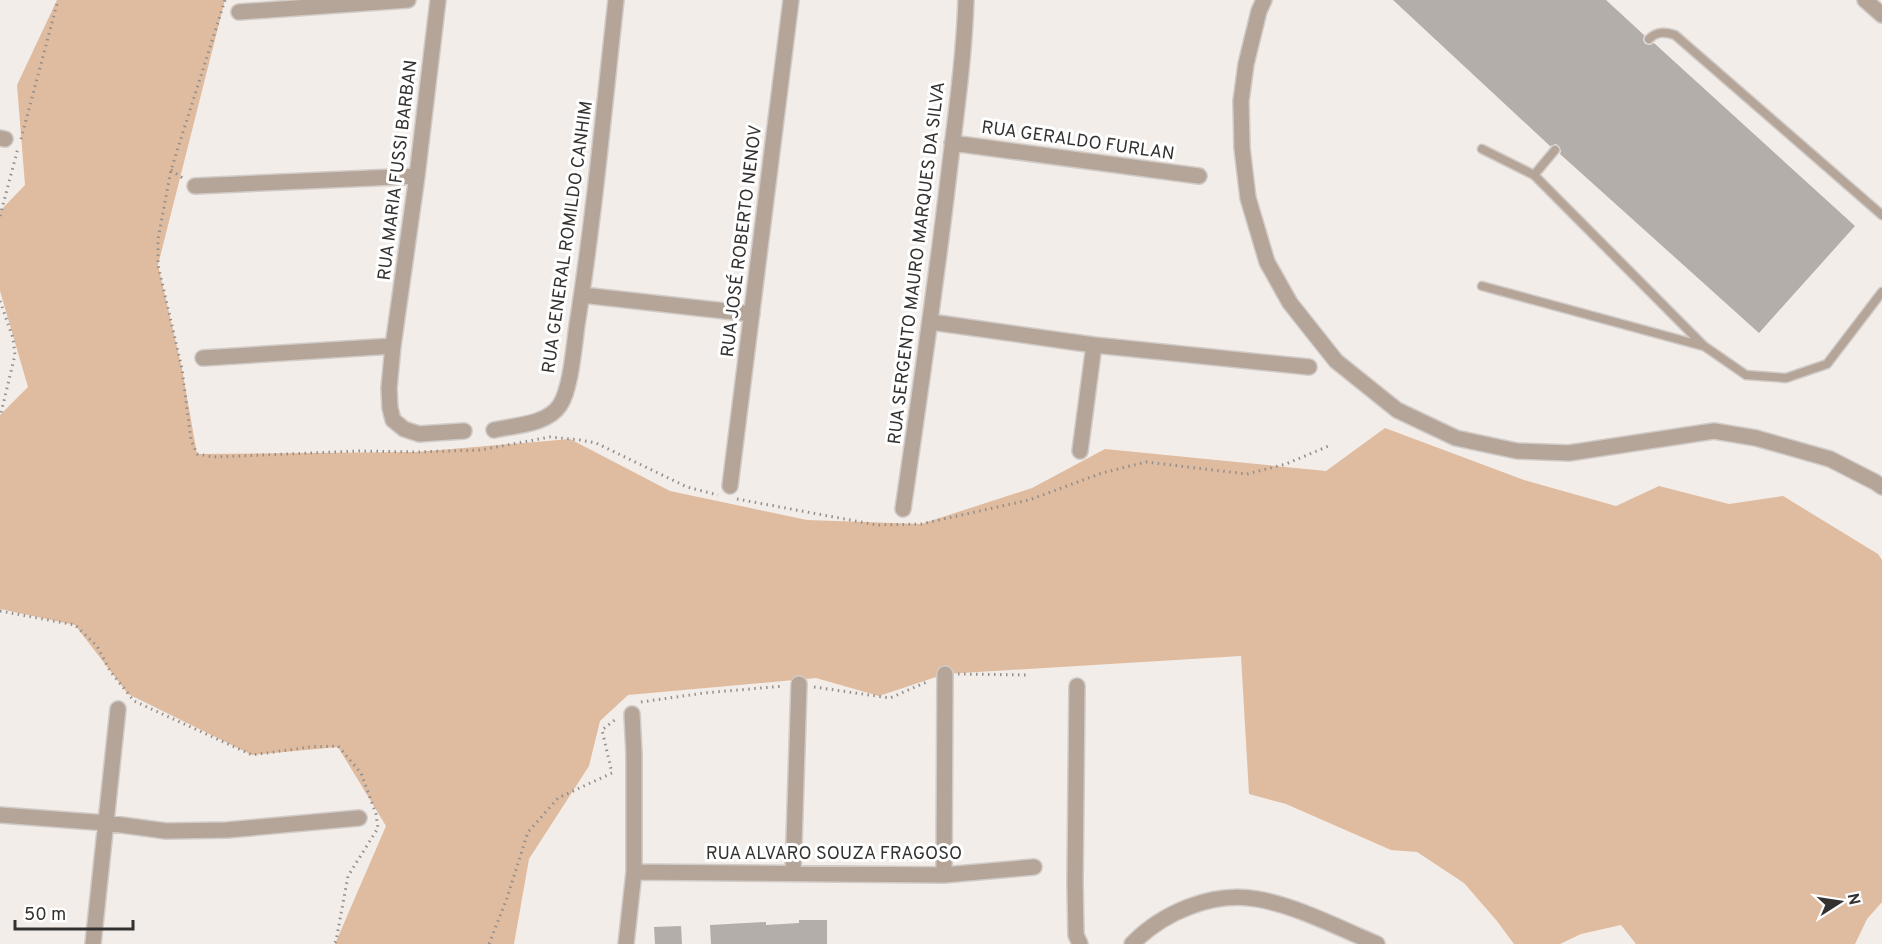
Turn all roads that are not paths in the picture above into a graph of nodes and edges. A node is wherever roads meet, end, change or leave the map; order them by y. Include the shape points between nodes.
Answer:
1 (408, 0) edge
2 (438, 0) edge
3 (616, 0) edge
4 (791, 0) edge
5 (966, 0) edge
6 (978, 0) edge
7 (1865, 0) edge
8 (1258, 4) edge
9 (239, 12) dead end
10 (1882, 15) edge
11 (965, 22) junction
12 (1649, 39) dead end
13 (952, 143) junction
14 (1482, 149) dead end
15 (1555, 150) dead end
16 (1534, 175) junction
17 (417, 176) junction
18 (1199, 176) dead end
19 (195, 186) dead end
20 (1882, 215) edge
21 (1482, 286) dead end
22 (1882, 292) edge
23 (582, 295) junction
24 (752, 314) junction
25 (931, 322) junction
26 (1094, 345) junction
27 (393, 346) junction
28 (1704, 346) junction
29 (203, 358) dead end
30 (1309, 367) dead end
31 (494, 430) dead end
32 (464, 431) dead end
33 (1080, 451) dead end
34 (1882, 487) edge
35 (727, 493) road end
36 (903, 509) dead end
37 (945, 674) road end
38 (799, 684) road end
39 (1077, 686) dead end
40 (118, 709) dead end
41 (629, 712) road end
42 (0, 815) edge
43 (359, 818) dead end
44 (107, 823) junction
45 (1034, 867) dead end
46 (634, 872) junction
47 (793, 874) junction
48 (944, 875) junction
49 (93, 944) edge
50 (626, 944) edge
51 (1080, 944) edge
52 (1132, 944) edge
53 (1377, 944) edge

1 - 9 street
2 - 17 street, RUA MARIA FUSSI BARBAN
3 - 23 street, RUA GENERAL ROMILDO CANHIM
4 - 24 street, RUA JOSÉ ROBERTO NENOV
5 - 11 street, RUA SERGENTO MAURO MARQUES DA SILVA
6 - 11 street, RUA SERGENTO MAURO MARQUES DA SILVA
7 - 10 street
8 - 34 street via 1241,101 1242,148 1248,198 1267,262 1290,303 1336,361 1397,410 1456,438 1517,451 1569,453 1714,431 1756,438 1830,459
11 - 13 street, RUA SERGENTO MAURO MARQUES DA SILVA
12 - 20 lane via 1661,33 1675,35
13 - 18 street, RUA GERALDO FURLAN
13 - 25 street, RUA SERGENTO MAURO MARQUES DA SILVA
14 - 16 lane
15 - 16 lane
16 - 28 lane
17 - 19 street
17 - 27 street, RUA MARIA FUSSI BARBAN
21 - 28 lane
22 - 28 lane via 1827,364 1786,378 1746,375
23 - 24 street
23 - 31 street, RUA GENERAL ROMILDO CANHIM via 560,405 548,418
24 - 35 street, RUA JOSÉ ROBERTO NENOV
25 - 26 street
25 - 36 street, RUA SERGENTO MAURO MARQUES DA SILVA
26 - 30 street
26 - 33 street
27 - 29 street
27 - 32 street via 388,388 393,420 419,434
37 - 48 street
38 - 47 street
39 - 51 street via 1075,883 1076,935
40 - 44 street
41 - 46 street via 634,754
42 - 44 street
43 - 44 street via 227,830 166,831
44 - 49 street
45 - 48 street, RUA ALVARO SOUZA FRAGOSO
46 - 47 street, RUA ALVARO SOUZA FRAGOSO
46 - 50 street
47 - 48 street, RUA ALVARO SOUZA FRAGOSO
52 - 53 street via 1166,916 1221,899 1256,899 1291,908

